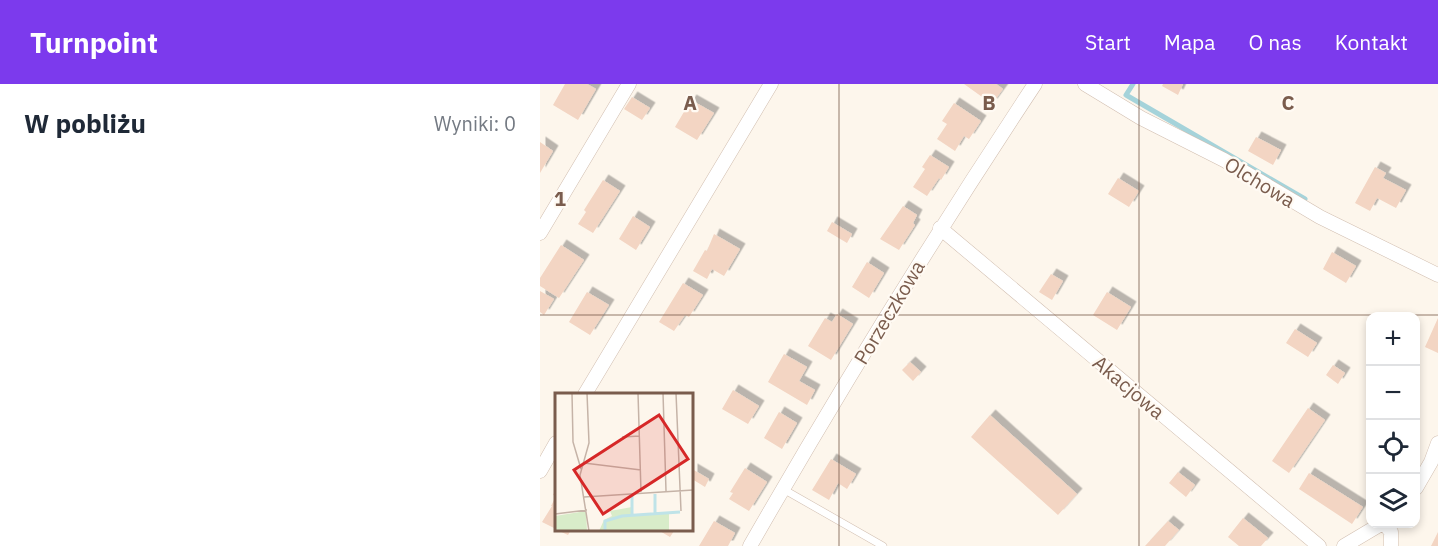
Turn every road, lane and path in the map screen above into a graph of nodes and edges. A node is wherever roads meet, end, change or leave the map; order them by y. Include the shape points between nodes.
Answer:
1 (629, 84) edge
2 (771, 84) edge
3 (1035, 84) edge
4 (1085, 84) edge
5 (940, 228) junction
6 (540, 233) edge
7 (1438, 275) edge
8 (586, 393) edge
9 (1438, 443) edge
10 (555, 445) edge
11 (540, 471) edge
12 (1420, 481) edge
13 (783, 489) junction
14 (1376, 528) edge
15 (1387, 528) edge
16 (750, 546) edge
17 (884, 546) edge
18 (1319, 546) edge
19 (1344, 546) edge
20 (1391, 546) edge

1 - 6 street
2 - 8 street
3 - 5 street, Porzeczkowa
4 - 7 street, Olchowa via 1320,217
5 - 13 street, Porzeczkowa
5 - 18 street, Akacjowa
9 - 12 street
10 - 11 street
13 - 16 street, Porzeczkowa
13 - 17 lane
14 - 19 street
15 - 20 street via 1391,532

